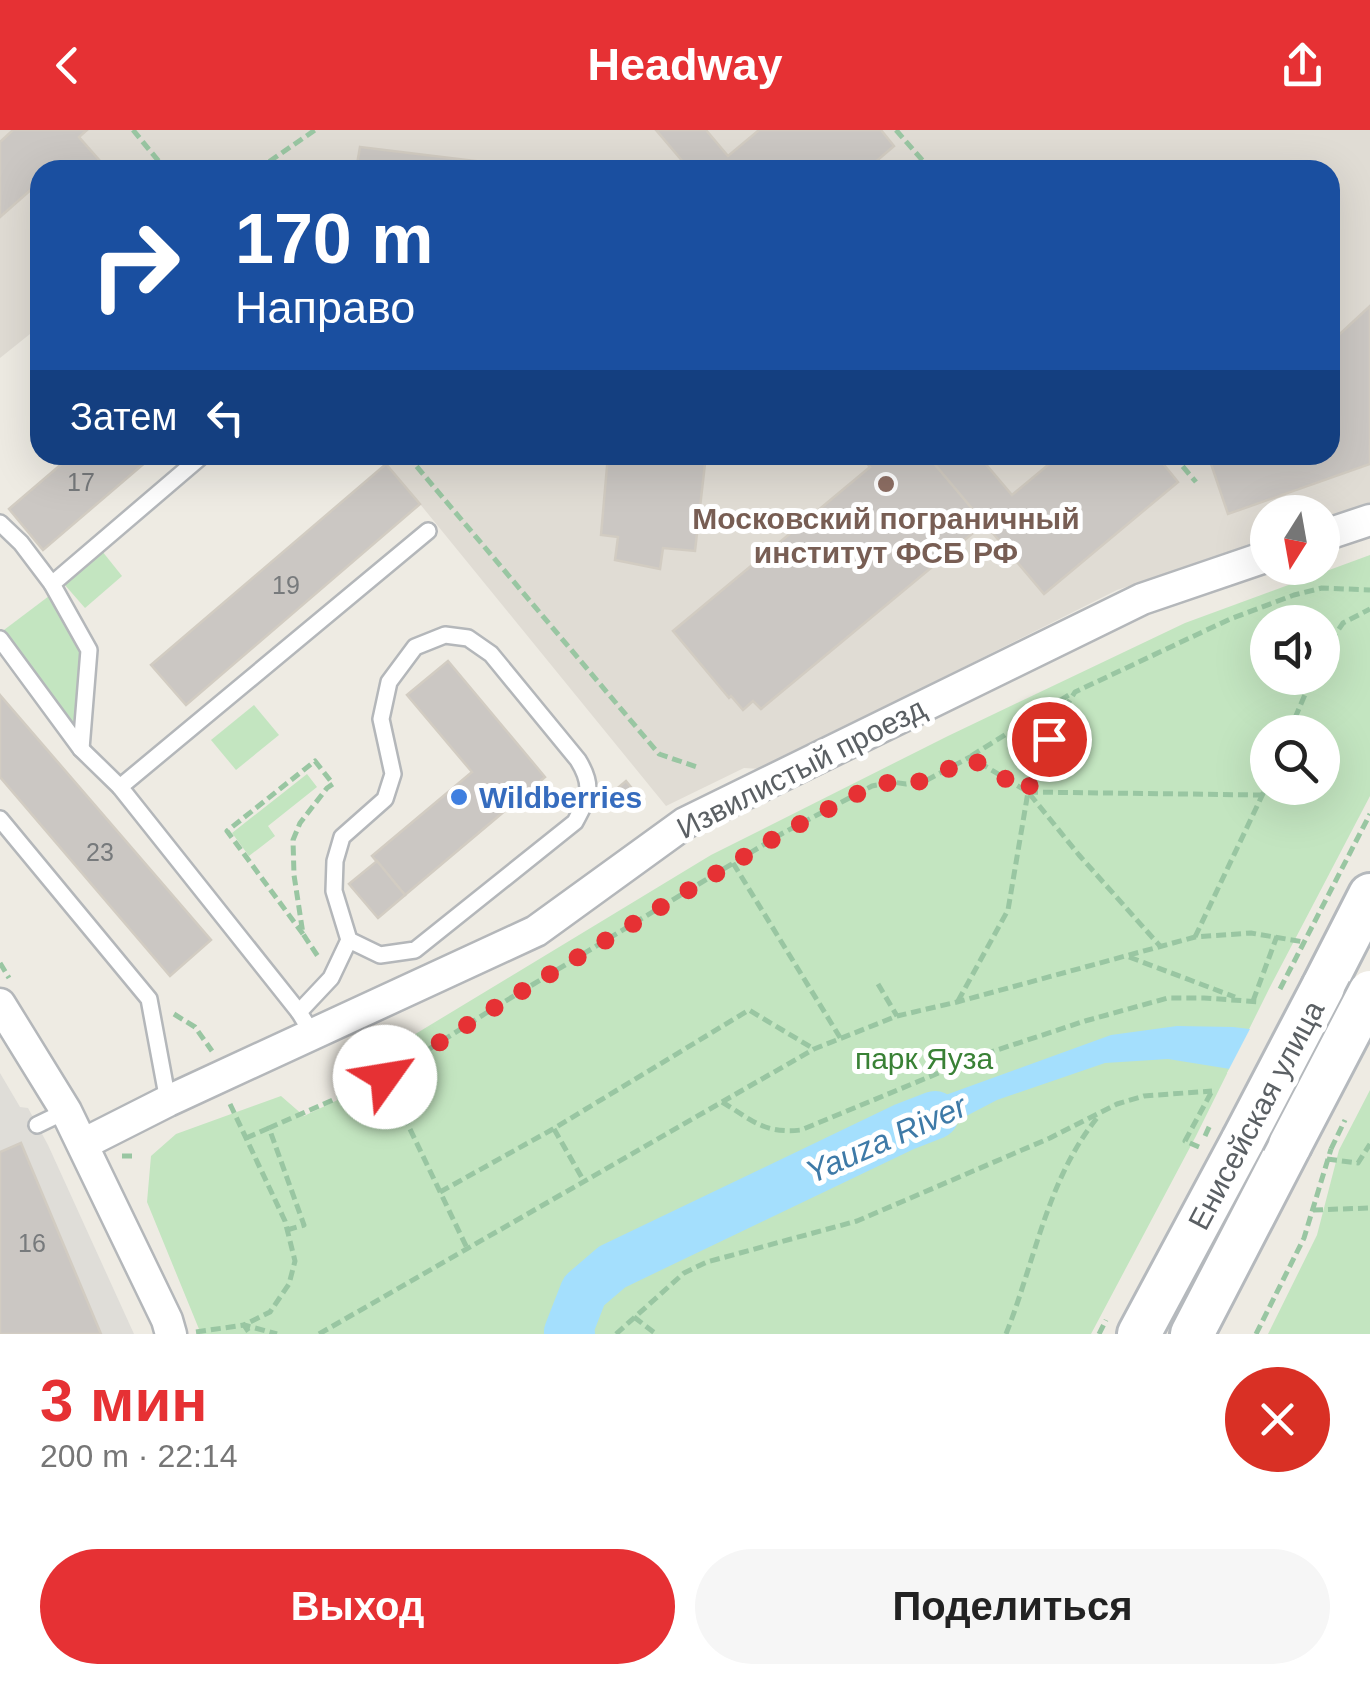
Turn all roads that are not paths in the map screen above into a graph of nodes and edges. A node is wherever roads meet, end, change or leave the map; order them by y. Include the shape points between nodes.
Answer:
1 (191, 465) edge
2 (1370, 520) edge
3 (0, 523) edge
4 (1340, 530) edge
5 (428, 532) dead end
6 (1250, 562) edge
7 (52, 584) junction
8 (0, 639) edge
9 (81, 750) junction
10 (120, 786) junction
11 (0, 819) edge
12 (1370, 895) edge
13 (349, 940) junction
14 (1370, 992) edge
15 (0, 1004) edge
16 (306, 1023) junction
17 (168, 1100) junction
18 (66, 1111) junction
19 (38, 1126) dead end
20 (84, 1144) junction
21 (182, 1333) edge
22 (1139, 1334) edge
23 (1192, 1334) edge

1 - 7 lane
2 - 4 street
3 - 7 lane
5 - 10 lane
6 - 16 street, Извилистый проезд via 1142,599 685,823 536,931 378,1004
7 - 9 lane via 89,650
8 - 9 lane
9 - 10 lane
10 - 16 lane
11 - 17 lane via 150,999
12 - 22 main road, Енисейская улица, bridge
13 - 13 lane via 334,891 335,862 342,837 384,799 393,774 380,719 390,682 415,647 445,635 468,638 491,654 578,760 588,777 588,798 575,822 415,950 380,955
13 - 16 lane
14 - 23 main road, Енисейская улица, bridge via 1316,1151
15 - 18 street
16 - 17 street, Извилистый проезд
17 - 20 street, Извилистый проезд
18 - 19 lane
18 - 20 street
20 - 21 street via 167,1320

